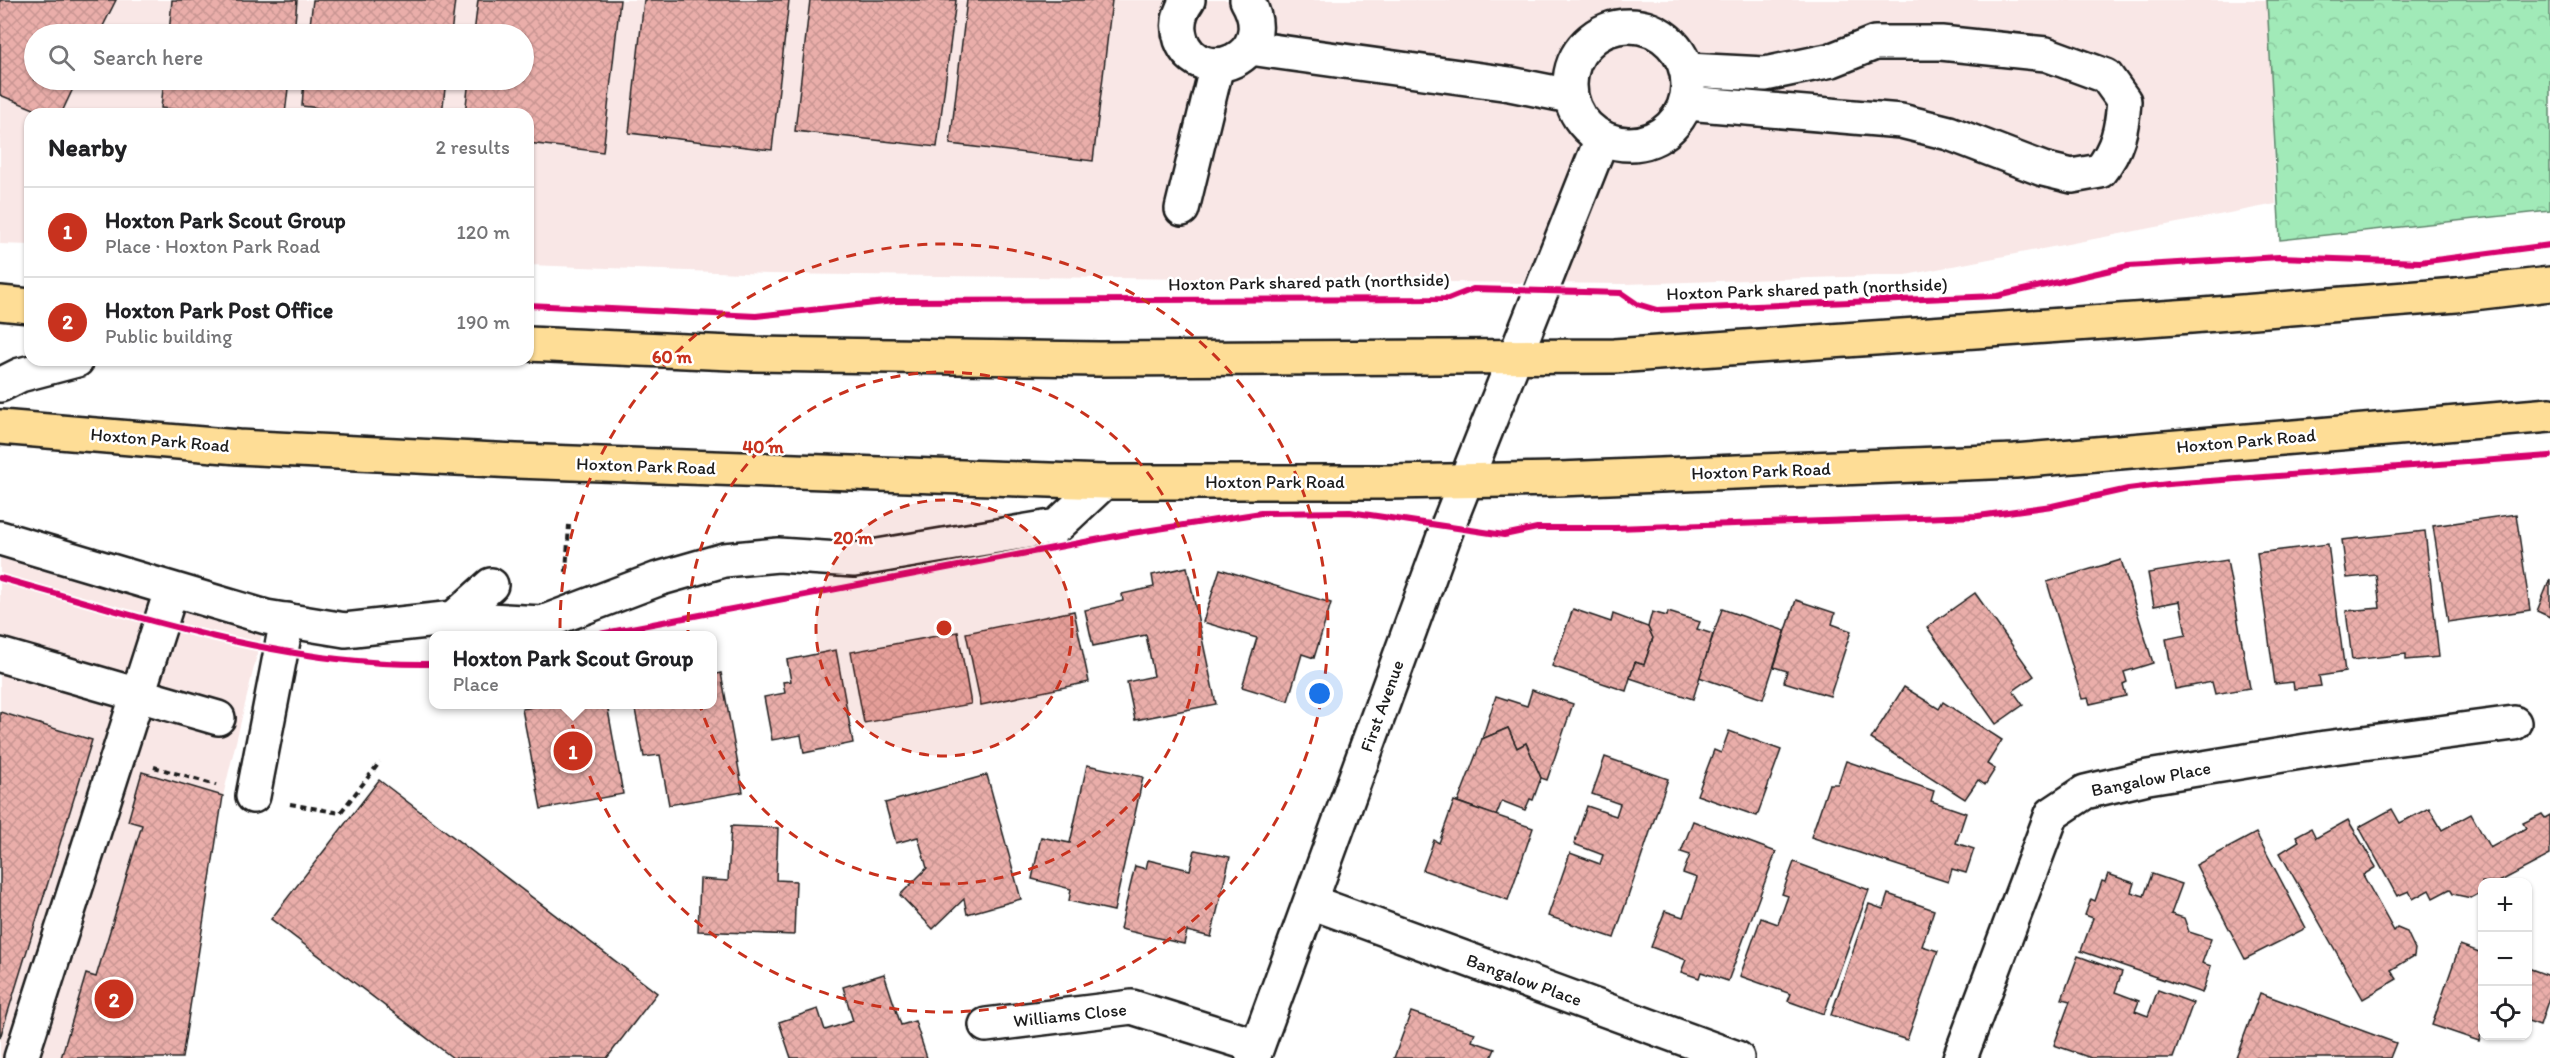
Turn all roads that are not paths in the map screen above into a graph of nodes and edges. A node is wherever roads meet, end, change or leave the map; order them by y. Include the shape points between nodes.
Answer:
1 (1188, 0) edge
2 (1247, 0) edge
3 (1250, 48) junction
4 (1217, 65) junction
5 (1687, 70) junction
6 (1570, 96) junction
7 (1687, 103) junction
8 (1602, 138) junction
9 (1182, 208) dead end
10 (2550, 284) edge
11 (0, 303) edge
12 (24, 305) edge
13 (534, 344) edge
14 (1515, 356) junction
15 (54, 366) edge
16 (0, 385) edge
17 (2550, 415) edge
18 (0, 427) edge
19 (1465, 481) junction
20 (1104, 482) junction
21 (0, 538) edge
22 (491, 585) dead end
23 (171, 591) junction
24 (454, 618) junction
25 (287, 620) junction
26 (0, 655) edge
27 (138, 695) junction
28 (218, 718) dead end
29 (2514, 723) dead end
30 (252, 796) dead end
31 (1311, 902) junction
32 (986, 1025) dead end
33 (1255, 1052) edge
34 (21, 1058) edge
35 (1737, 1058) edge
36 (1960, 1058) edge

1 - 4 street via 1178,21 1184,46 1192,56
2 - 3 street via 1257,23
3 - 4 street via 1236,60
3 - 6 street
4 - 9 street
5 - 6 street via 1676,46 1654,30 1629,24 1603,31 1582,47 1570,70
5 - 7 street
5 - 7 street via 1765,74 1832,60 1875,43 1941,43 2046,54 2106,76 2124,101 2122,128 2113,155 2100,171 2072,176 1949,133 1901,121
6 - 8 street via 1581,121
7 - 8 street via 1677,121 1661,135 1642,143 1621,144
8 - 14 street, First Avenue
10 - 14 main road via 2214,315 1614,356
11 - 12 main road
13 - 14 main road via 754,354 1099,359
14 - 19 street, First Avenue
15 - 16 street
17 - 19 main road, Hoxton Park Road via 2015,461
18 - 20 main road, Hoxton Park Road via 238,447 516,461
19 - 20 main road, Hoxton Park Road
19 - 31 street, First Avenue
20 - 24 street via 1057,526 854,560 777,555 724,560 658,579 542,623
21 - 23 street
22 - 24 street
23 - 25 street
23 - 27 street
24 - 25 street via 345,630
25 - 30 street
26 - 27 street
27 - 28 street
27 - 34 street
29 - 36 street, Bangalow Place via 2325,748 2148,777 2085,792 2052,814
31 - 33 street, First Avenue
31 - 35 street, Bangalow Place
32 - 33 street, Williams Close via 1132,1007

